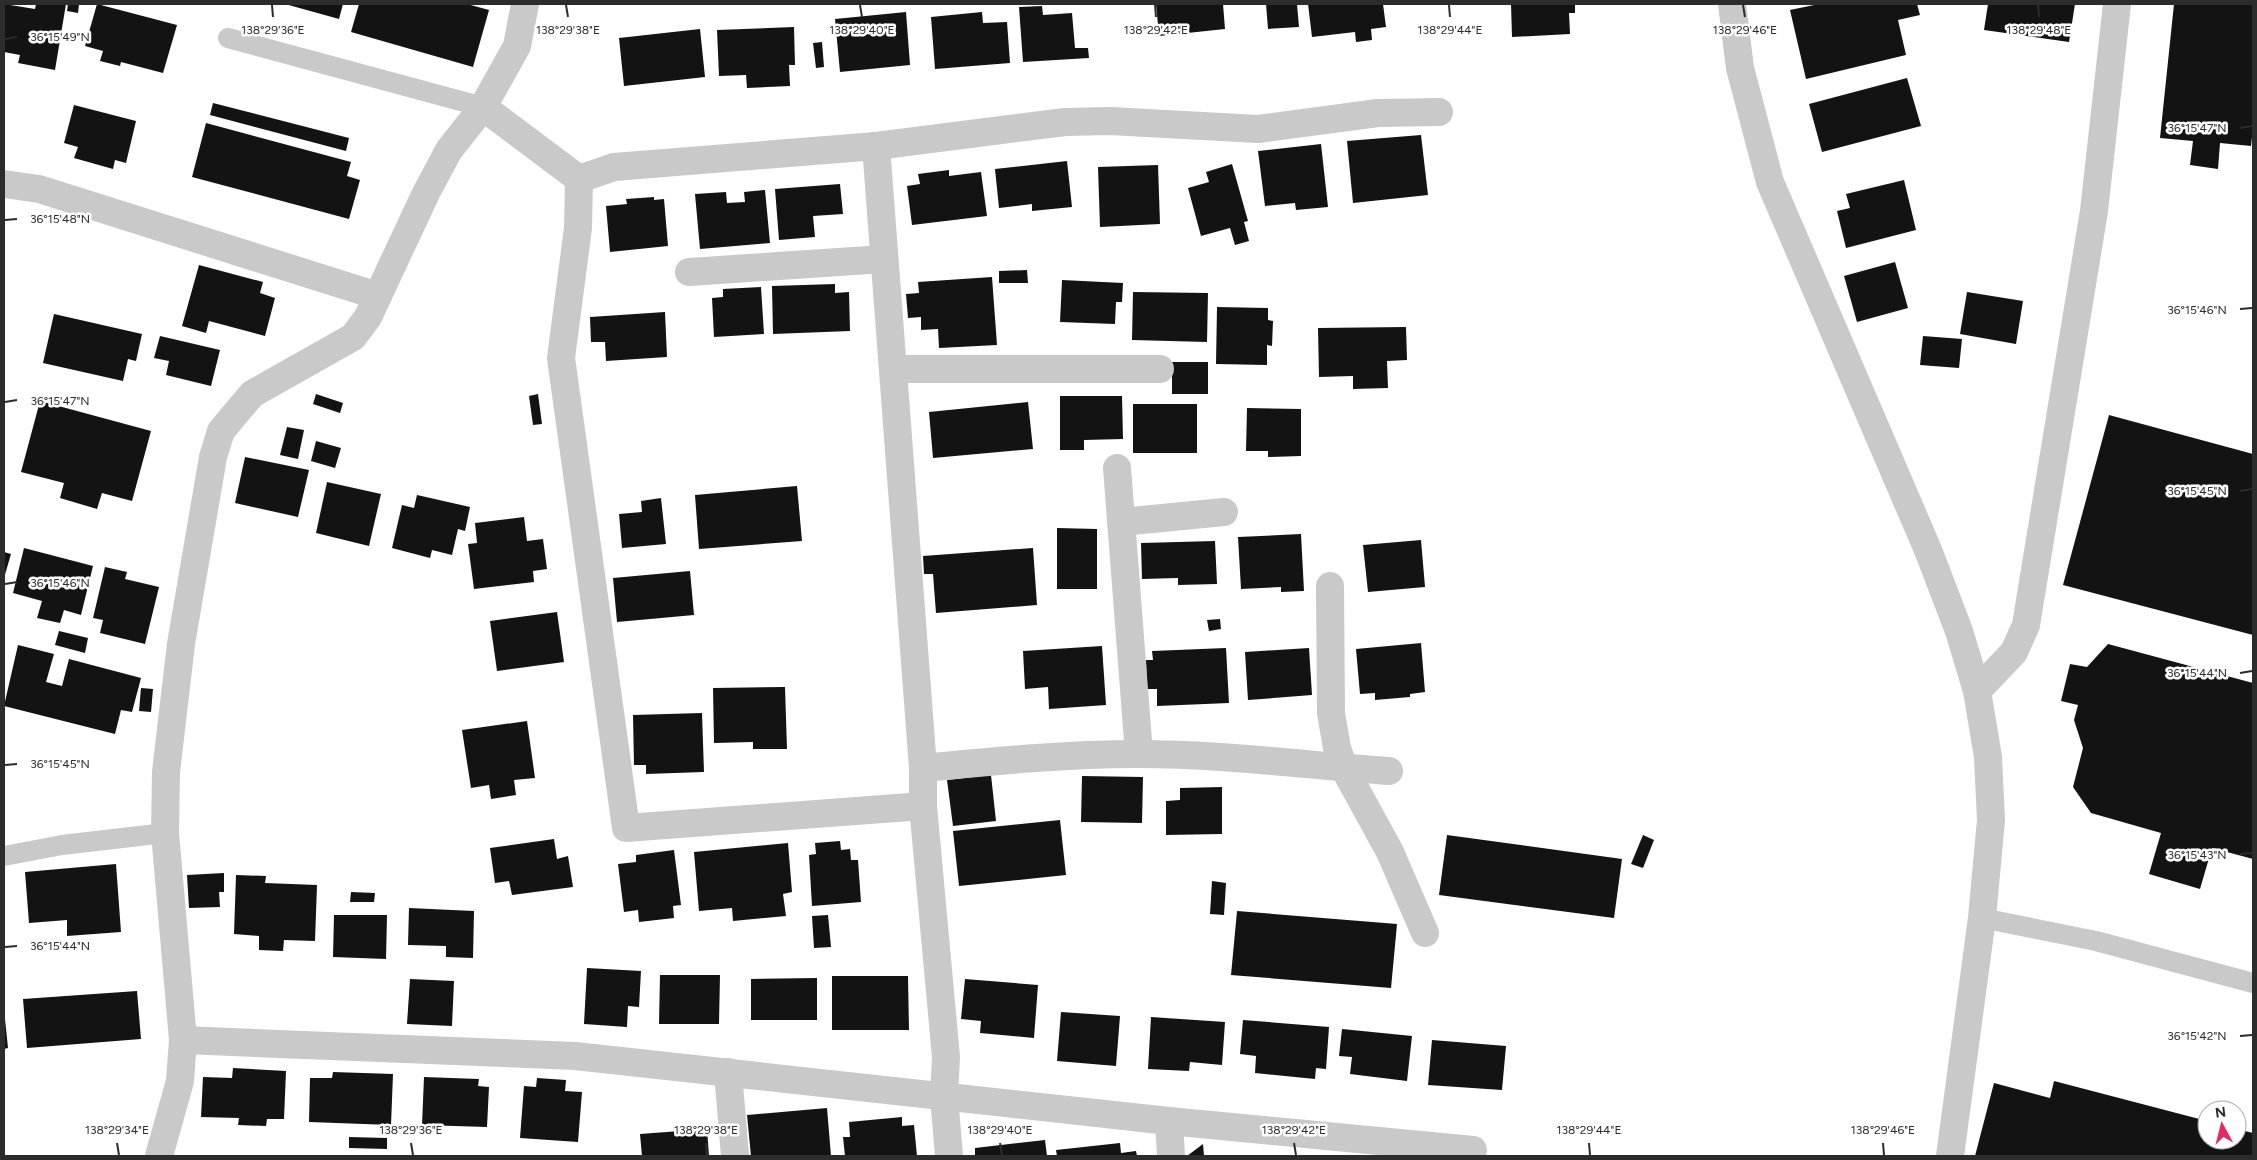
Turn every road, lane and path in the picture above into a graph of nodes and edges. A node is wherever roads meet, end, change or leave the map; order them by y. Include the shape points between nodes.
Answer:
1 (525, 4) edge
2 (1732, 4) edge
3 (2117, 4) edge
4 (228, 38) dead end
5 (483, 108) junction
6 (1439, 112) dead end
7 (876, 146) junction
8 (579, 180) junction
9 (4, 184) edge
10 (884, 259) junction
11 (690, 272) dead end
12 (378, 296) junction
13 (1160, 368) dead end
14 (893, 369) junction
15 (1117, 468) dead end
16 (1224, 512) dead end
17 (1121, 522) junction
18 (1330, 586) dead end
19 (1977, 691) junction
20 (1139, 754) junction
21 (922, 768) junction
22 (1344, 768) junction
23 (1388, 771) dead end
24 (923, 806) junction
25 (165, 834) junction
26 (4, 856) edge
27 (1982, 918) junction
28 (1425, 932) dead end
29 (2253, 983) edge
30 (183, 1040) junction
31 (728, 1072) junction
32 (944, 1096) junction
33 (1169, 1121) junction
34 (1473, 1150) dead end
35 (159, 1156) edge
36 (735, 1156) edge
37 (949, 1156) edge
38 (1171, 1156) edge
39 (1950, 1156) edge

1 - 5 street via 517,46
2 - 19 street via 1740,68 1770,182 1928,550 1959,631
3 - 19 street via 2094,211 2026,625 2014,652
4 - 5 lane
5 - 8 street
5 - 12 street via 449,150
6 - 7 street via 1378,113 1258,130 1110,121 1065,122
7 - 8 street via 614,167
7 - 10 street
8 - 24 street via 578,228 561,358 626,828
9 - 12 street via 39,189
10 - 11 street
10 - 14 street
12 - 25 street via 353,337 252,394 221,431 213,457 180,644 166,772
13 - 14 street
14 - 21 street
15 - 17 street
16 - 17 street
17 - 20 street
18 - 22 street via 1331,713
19 - 27 street via 1988,757 1991,820
20 - 21 street via 1035,757
20 - 22 street
21 - 24 street
22 - 23 street
22 - 28 street via 1390,852
24 - 32 street via 946,1057
25 - 26 lane via 62,845
25 - 30 street
27 - 29 lane via 2096,941
27 - 39 street
30 - 31 street via 575,1056
30 - 35 street via 180,1081
31 - 32 street
31 - 36 street
32 - 33 street
32 - 37 street
33 - 34 street
33 - 38 street

